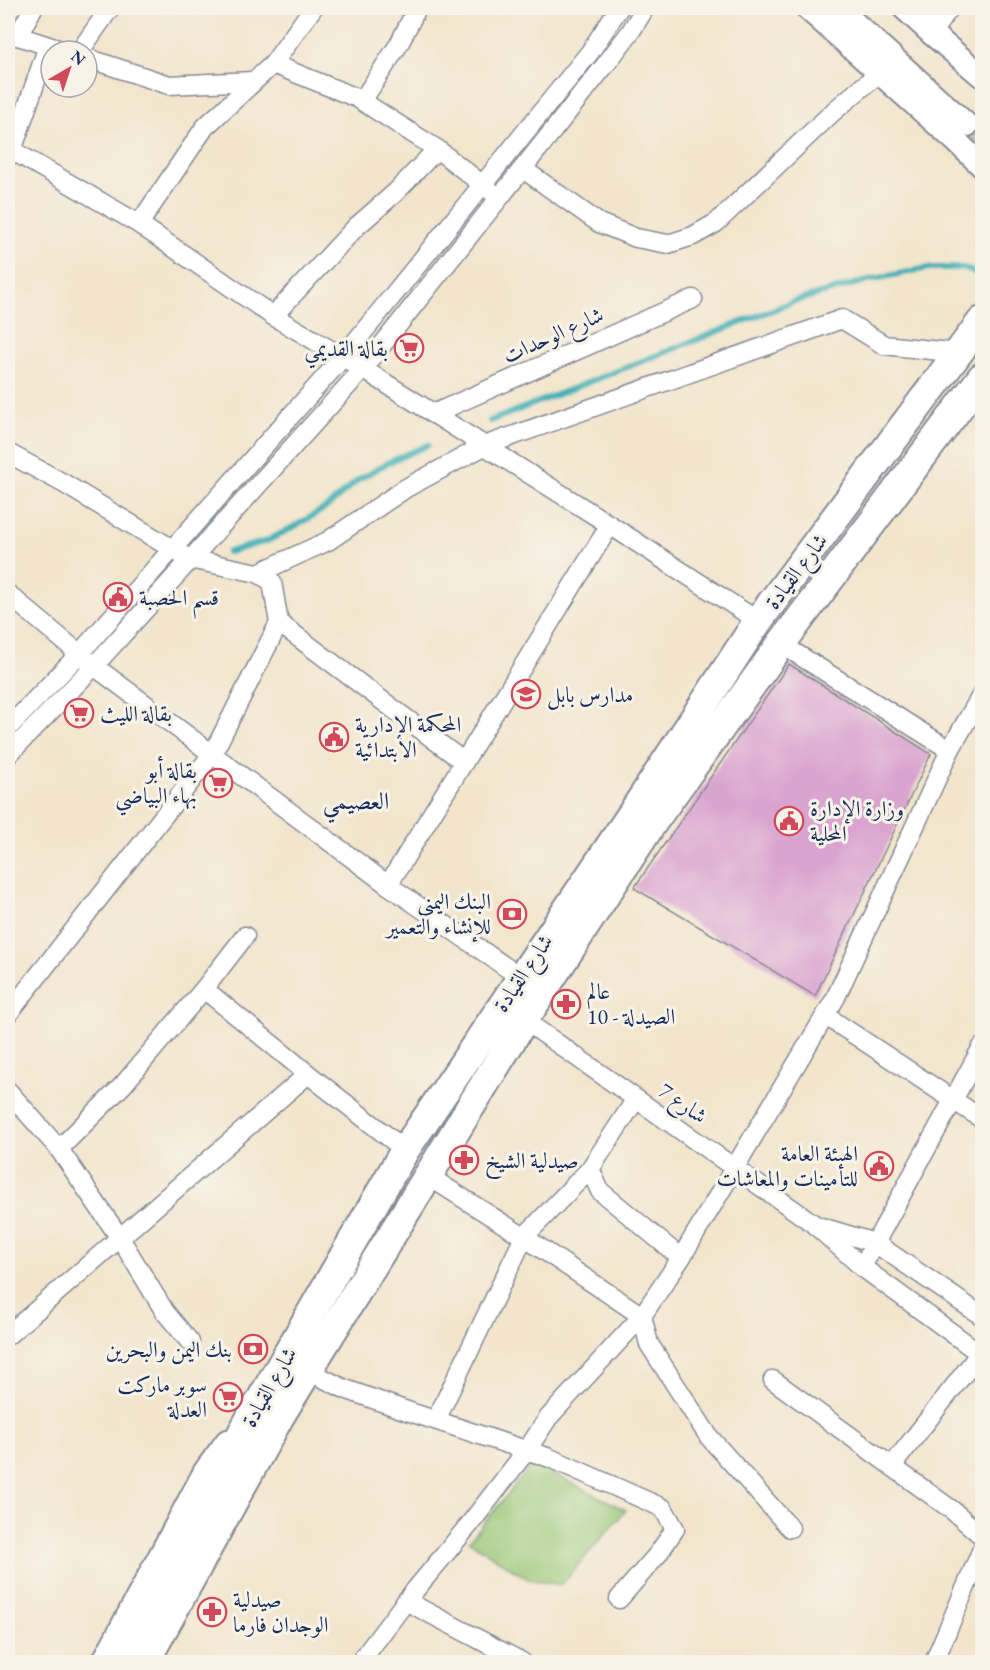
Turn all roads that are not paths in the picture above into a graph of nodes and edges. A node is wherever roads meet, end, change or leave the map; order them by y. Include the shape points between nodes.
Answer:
1 (33, 8) edge
2 (111, 8) edge
3 (313, 8) edge
4 (417, 8) edge
5 (619, 8) edge
6 (645, 8) edge
7 (807, 8) edge
8 (838, 8) edge
9 (860, 8) edge
10 (904, 8) edge
11 (950, 8) edge
12 (13, 32) edge
13 (931, 33) junction
14 (89, 39) edge
15 (39, 42) edge
16 (99, 62) edge
17 (273, 64) junction
18 (879, 73) junction
19 (982, 76) edge
20 (252, 81) junction
21 (39, 85) edge
22 (362, 101) junction
23 (967, 127) junction
24 (982, 142) tunnel mouth
25 (10, 149) edge
26 (436, 149) junction
27 (982, 166) edge
28 (522, 168) junction
29 (483, 185) junction
30 (500, 198) junction
31 (139, 224) junction
32 (693, 299) dead end
33 (273, 316) junction
34 (982, 321) edge
35 (959, 353) junction
36 (343, 357) junction
37 (363, 369) junction
38 (982, 377) edge
39 (433, 414) junction
40 (484, 446) junction
41 (8, 453) edge
42 (610, 525) junction
43 (171, 548) junction
44 (189, 559) junction
45 (258, 573) junction
46 (8, 594) edge
47 (758, 621) junction
48 (279, 623) junction
49 (781, 644) junction
50 (87, 659) junction
51 (982, 694) edge
52 (8, 728) edge
53 (950, 750) junction
54 (213, 753) junction
55 (8, 755) edge
56 (464, 762) junction
57 (388, 885) junction
58 (245, 936) dead end
59 (520, 977) junction
60 (204, 988) junction
61 (8, 1014) edge
62 (826, 1016) junction
63 (524, 1020) junction
64 (982, 1047) edge
65 (308, 1074) junction
66 (8, 1091) edge
67 (636, 1099) junction
68 (954, 1101) junction
69 (982, 1119) edge
70 (59, 1149) junction
71 (405, 1150) junction
72 (735, 1169) junction
73 (590, 1170) junction
74 (428, 1176) junction
75 (814, 1224) junction
76 (524, 1237) junction
77 (120, 1238) junction
78 (875, 1244) junction
79 (681, 1258) junction
80 (862, 1267) junction
81 (642, 1316) junction
82 (982, 1316) edge
83 (8, 1335) edge
84 (190, 1342) dead end
85 (981, 1354) edge
86 (308, 1371) junction
87 (773, 1380) dead end
88 (269, 1411) junction
89 (436, 1420) junction
90 (527, 1450) junction
91 (892, 1466) junction
92 (790, 1528) dead end
93 (982, 1536) edge
94 (982, 1549) edge
95 (619, 1599) dead end
96 (406, 1601) junction
97 (102, 1662) edge
98 (122, 1662) edge
99 (145, 1662) edge
100 (153, 1662) edge
101 (360, 1662) edge
102 (522, 1662) edge
103 (934, 1662) edge

1 - 12 street
2 - 14 street
3 - 17 street
4 - 22 street
5 - 29 street via 590,52
6 - 28 street
7 - 18 street
8 - 23 street
9 - 23 street
10 - 13 street
11 - 13 street
12 - 15 street
13 - 19 street
16 - 20 street via 169,85
17 - 20 street
17 - 22 street
18 - 23 street
18 - 28 street via 716,223 668,244 636,238 599,223
20 - 31 street via 206,127
21 - 25 street
22 - 26 street
23 - 24 street via 975,144
23 - 27 street
25 - 31 street
26 - 29 street
26 - 33 street
28 - 30 street
29 - 30 street
29 - 36 street
30 - 37 street
31 - 33 street
32 - 39 street, شارع الوحدات
33 - 36 street
34 - 35 main road, شارع القيادة
35 - 40 street via 884,345 842,319
35 - 47 main road, شارع القيادة
36 - 37 street
36 - 43 street
37 - 39 street
37 - 44 street
38 - 49 main road, شارع القيادة
39 - 40 street
40 - 42 street
40 - 45 street via 406,488 328,541
41 - 43 street
42 - 47 street
42 - 56 street
43 - 44 street
43 - 50 street
44 - 45 street
44 - 50 street
45 - 48 street via 272,582
46 - 50 street
47 - 59 main road, شارع القيادة
48 - 54 street
48 - 56 street
49 - 53 street
49 - 63 main road, شارع القيادة via 653,822
50 - 52 street
50 - 54 street
50 - 55 street
51 - 53 street
53 - 62 street
54 - 57 street
54 - 61 street
56 - 57 street
57 - 59 street
58 - 60 street
59 - 71 main road, شارع القيادة
60 - 65 street
60 - 70 street via 123,1085
62 - 68 street
62 - 72 street
63 - 67 street, شارع 7
63 - 74 main road, شارع القيادة
64 - 68 street
65 - 71 street
65 - 77 street
66 - 70 street
67 - 72 street, شارع 7
67 - 73 street
68 - 69 street
68 - 78 street
70 - 77 street
71 - 88 main road, شارع القيادة
72 - 75 street, شارع 7
72 - 79 street
73 - 76 street
73 - 79 street via 600,1191
74 - 76 street
74 - 86 main road, شارع القيادة
75 - 78 street, شارع 7
75 - 80 street, شارع 7
76 - 81 street
76 - 89 street
77 - 83 street
77 - 84 street via 165,1311
78 - 80 street
78 - 82 street, شارع 7
79 - 81 street
80 - 85 street, شارع 7
81 - 90 street via 548,1418
81 - 92 street via 649,1344 710,1437
85 - 91 street
86 - 88 main road, شارع القيادة
86 - 89 street via 345,1389
87 - 91 street
88 - 97 street via 230,1437 205,1471
88 - 98 main road, شارع القيادة via 243,1431
88 - 99 main road, شارع القيادة
88 - 100 street via 255,1477
89 - 90 street
90 - 95 street via 663,1508 675,1529
90 - 96 street
91 - 93 street
94 - 103 street
96 - 101 street
96 - 102 street

